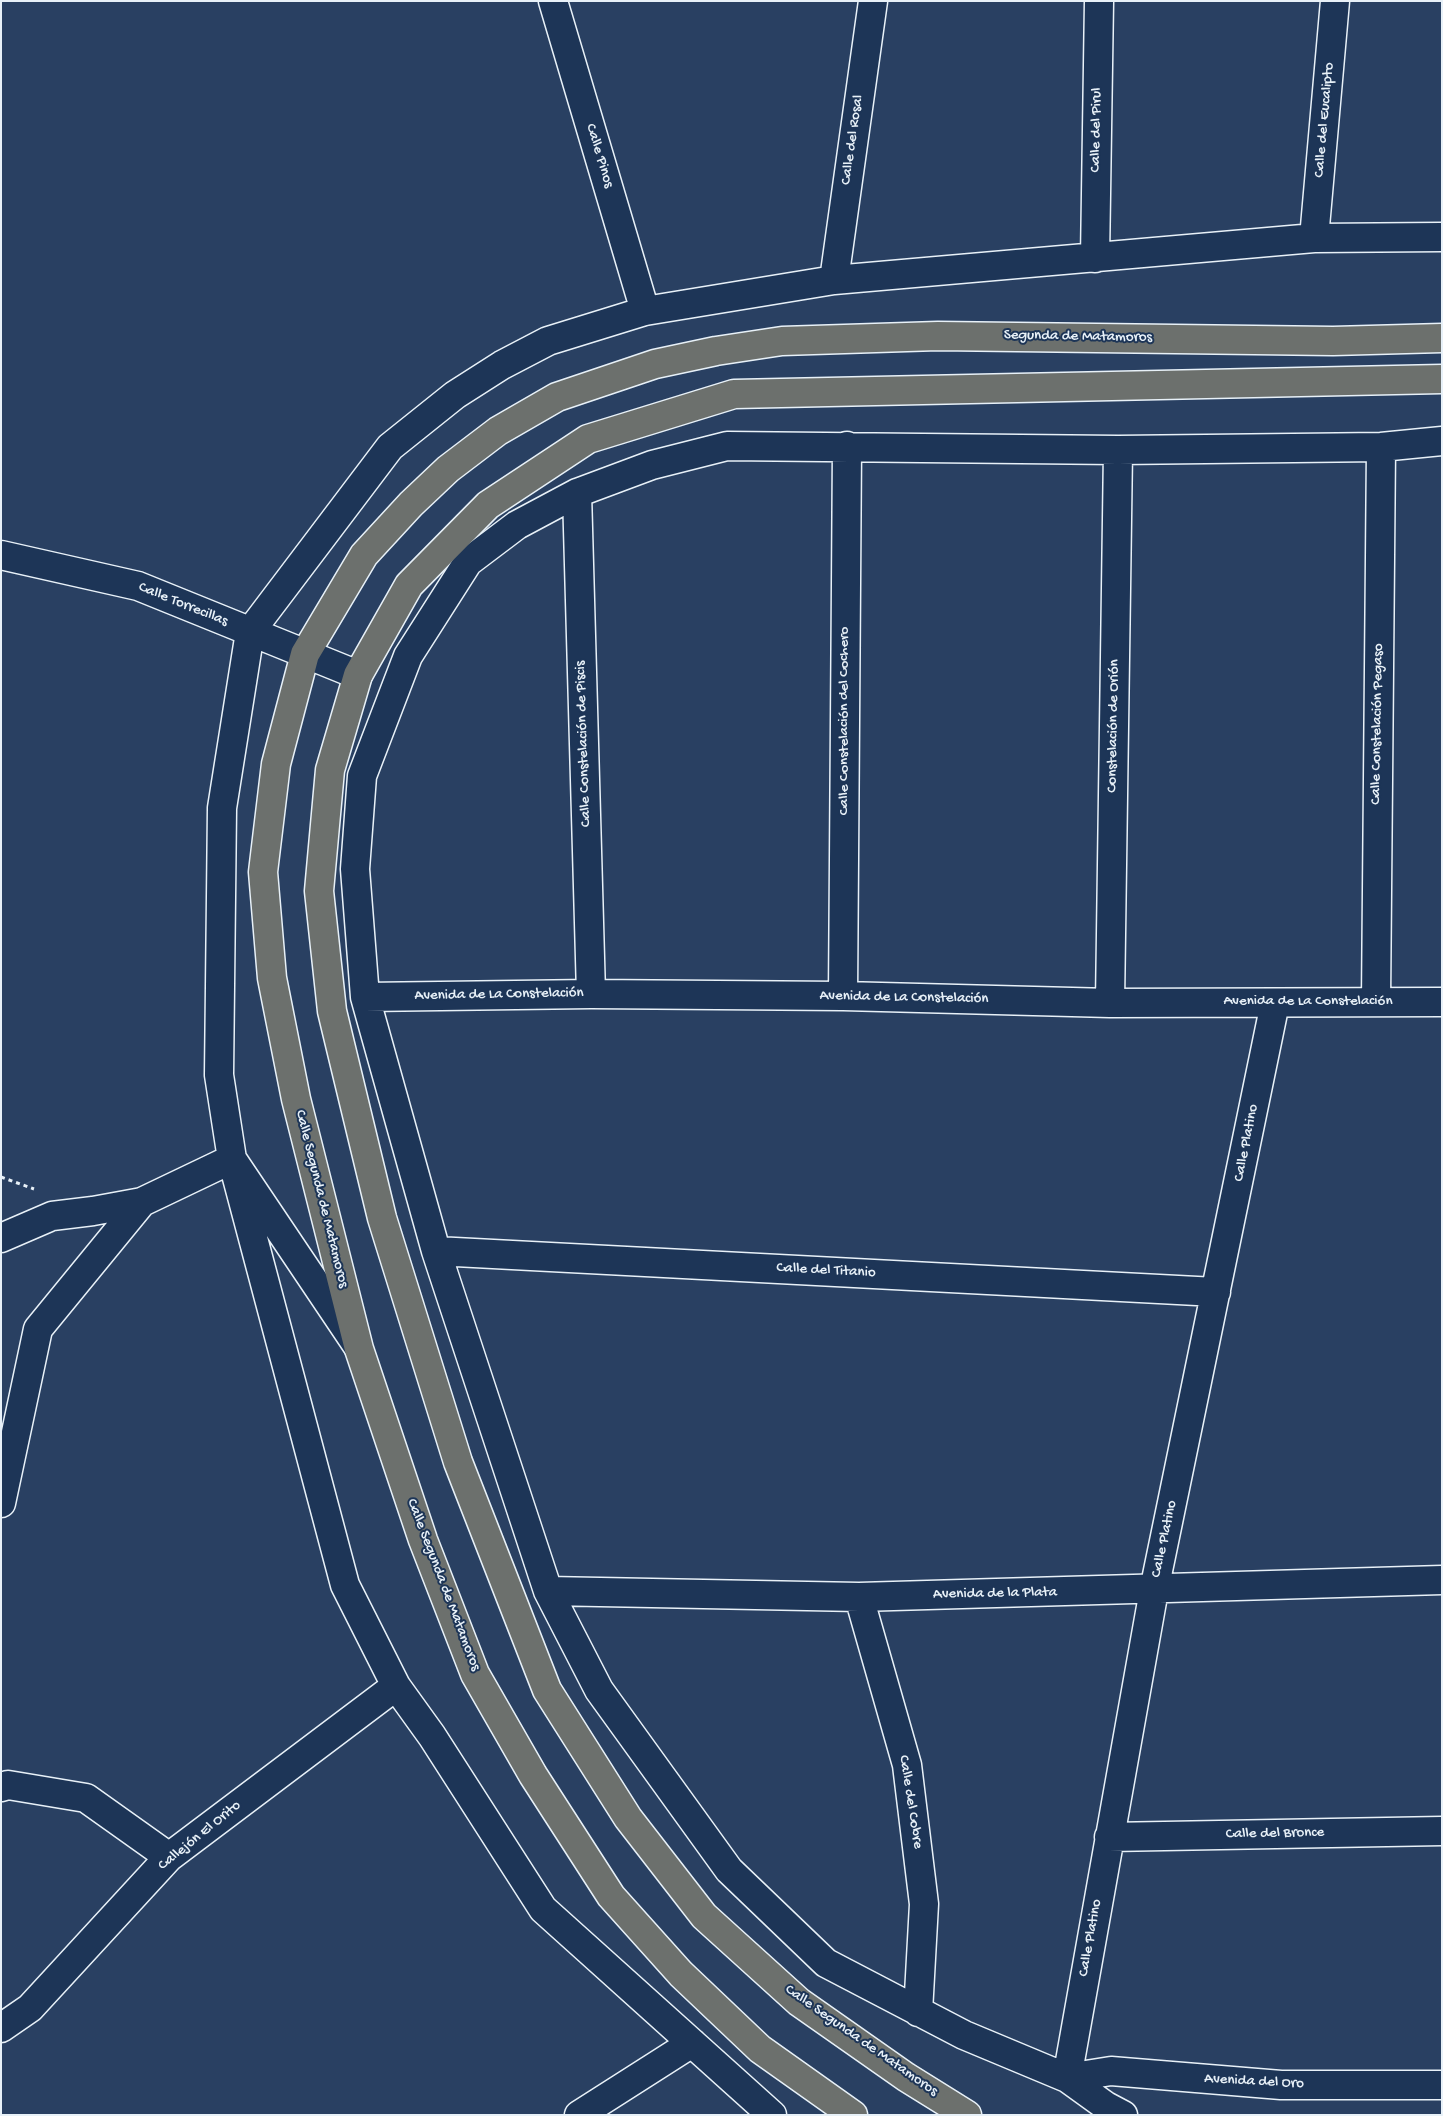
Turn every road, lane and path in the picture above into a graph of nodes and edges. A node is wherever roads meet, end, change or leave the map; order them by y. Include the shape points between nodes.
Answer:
1 (553, 1) edge
2 (873, 1) edge
3 (1099, 1) edge
4 (1335, 1) edge
5 (1442, 236) edge
6 (1314, 238) junction
7 (1095, 258) junction
8 (834, 280) junction
9 (645, 311) junction
10 (1442, 338) edge
11 (716, 351) joint
12 (1442, 379) edge
13 (1442, 441) edge
14 (848, 446) junction
15 (1381, 447) junction
16 (1118, 450) junction
17 (577, 493) junction
18 (1, 555) edge
19 (250, 632) junction
20 (305, 654) junction
21 (358, 675) junction
22 (591, 994) junction
23 (843, 996) junction
24 (365, 997) junction
25 (1376, 1001) junction
26 (1442, 1002) edge
27 (1110, 1003) junction
28 (1275, 1003) junction
29 (232, 1160) junction
30 (142, 1202) junction
31 (1, 1238) edge
32 (436, 1250) junction
33 (1216, 1292) junction
34 (359, 1348) junction
35 (1, 1503) edge
36 (1442, 1580) edge
37 (1154, 1590) junction
38 (548, 1591) junction
39 (859, 1597) junction
40 (396, 1686) junction
41 (3, 1785) edge
42 (1442, 1831) edge
43 (1109, 1837) junction
44 (169, 1857) junction
45 (918, 2012) junction
46 (4, 2020) edge
47 (692, 2043) junction
48 (1067, 2078) junction
49 (1442, 2084) edge
50 (578, 2115) edge
51 (772, 2115) edge
52 (853, 2115) edge
53 (967, 2115) edge
54 (1123, 2115) edge

1 - 9 street, Calle Pinos
2 - 8 street, Calle del Rosal
3 - 7 street, Calle del Pirul
4 - 6 street, Calle del Eucalipto
5 - 6 street
6 - 7 street
7 - 8 street
8 - 9 street
9 - 19 street via 548,342 502,365 455,395 390,447
10 - 11 main road, Segunda de Matamoros via 1332,341 938,336 782,341
11 - 20 main road, Calle Segunda de Matamoros via 656,364 557,397 498,431 442,475 364,555
12 - 21 main road, Calle Segunda de Matamoros via 734,394 588,438 488,505 409,585
13 - 15 street
14 - 16 street
14 - 17 street via 727,446 652,465
14 - 23 street, Calle Constelación del Cochero
15 - 16 street
15 - 25 street, Calle Constelación Pegaso
16 - 27 street, Constelación de Orión
17 - 22 street, Calle Constelación de Piscis
17 - 24 street via 517,525 468,562 408,656 362,776 355,869
18 - 19 street, Calle Torrecillas via 138,586
19 - 20 street, Calle Torrecillas
19 - 29 street via 222,808 219,1075
20 - 21 street, Calle Torrecillas
20 - 34 main road, Calle Segunda de Matamoros via 276,764 263,872 272,978 296,1099
21 - 53 main road, Calle Segunda de Matamoros via 330,770 319,891 332,1011 382,1218 458,1462 547,1690 628,1818 704,1916 799,2002 906,2077
22 - 23 street, Avenida de La Constelación
22 - 24 street, Avenida de La Constelación
23 - 27 street, Avenida de La Constelación
24 - 32 street
25 - 26 street, Avenida de La Constelación
25 - 28 street, Avenida de La Constelación
27 - 28 street, Avenida de La Constelación
28 - 33 street, Calle Platino
29 - 30 street
29 - 34 street
29 - 40 street via 345,1586
30 - 31 street via 52,1216
30 - 35 street via 38,1329
32 - 33 street, Calle del Titanio
32 - 38 street
33 - 37 street, Calle Platino
34 - 52 main road, Calle Segunda de Matamoros via 424,1540 476,1674 533,1775 611,1896 681,1974 760,2049
36 - 37 street, Avenida de la Plata
37 - 39 street, Avenida de la Plata
37 - 43 street, Calle Platino
38 - 39 street, Avenida de la Plata
38 - 45 street via 599,1690 729,1870 826,1963
39 - 45 street, Calle del Cobre via 906,1765 924,1904
40 - 44 street, Callejón El Orito
40 - 47 street via 432,1736 543,1909
41 - 44 street via 86,1798
42 - 43 street, Calle del Bronce
43 - 48 street, Calle Platino
44 - 46 street, Callejón El Orito via 30,2008
45 - 48 street
47 - 50 street
47 - 51 street
48 - 49 street, Avenida del Oro via 1110,2072 1281,2086
48 - 54 street

